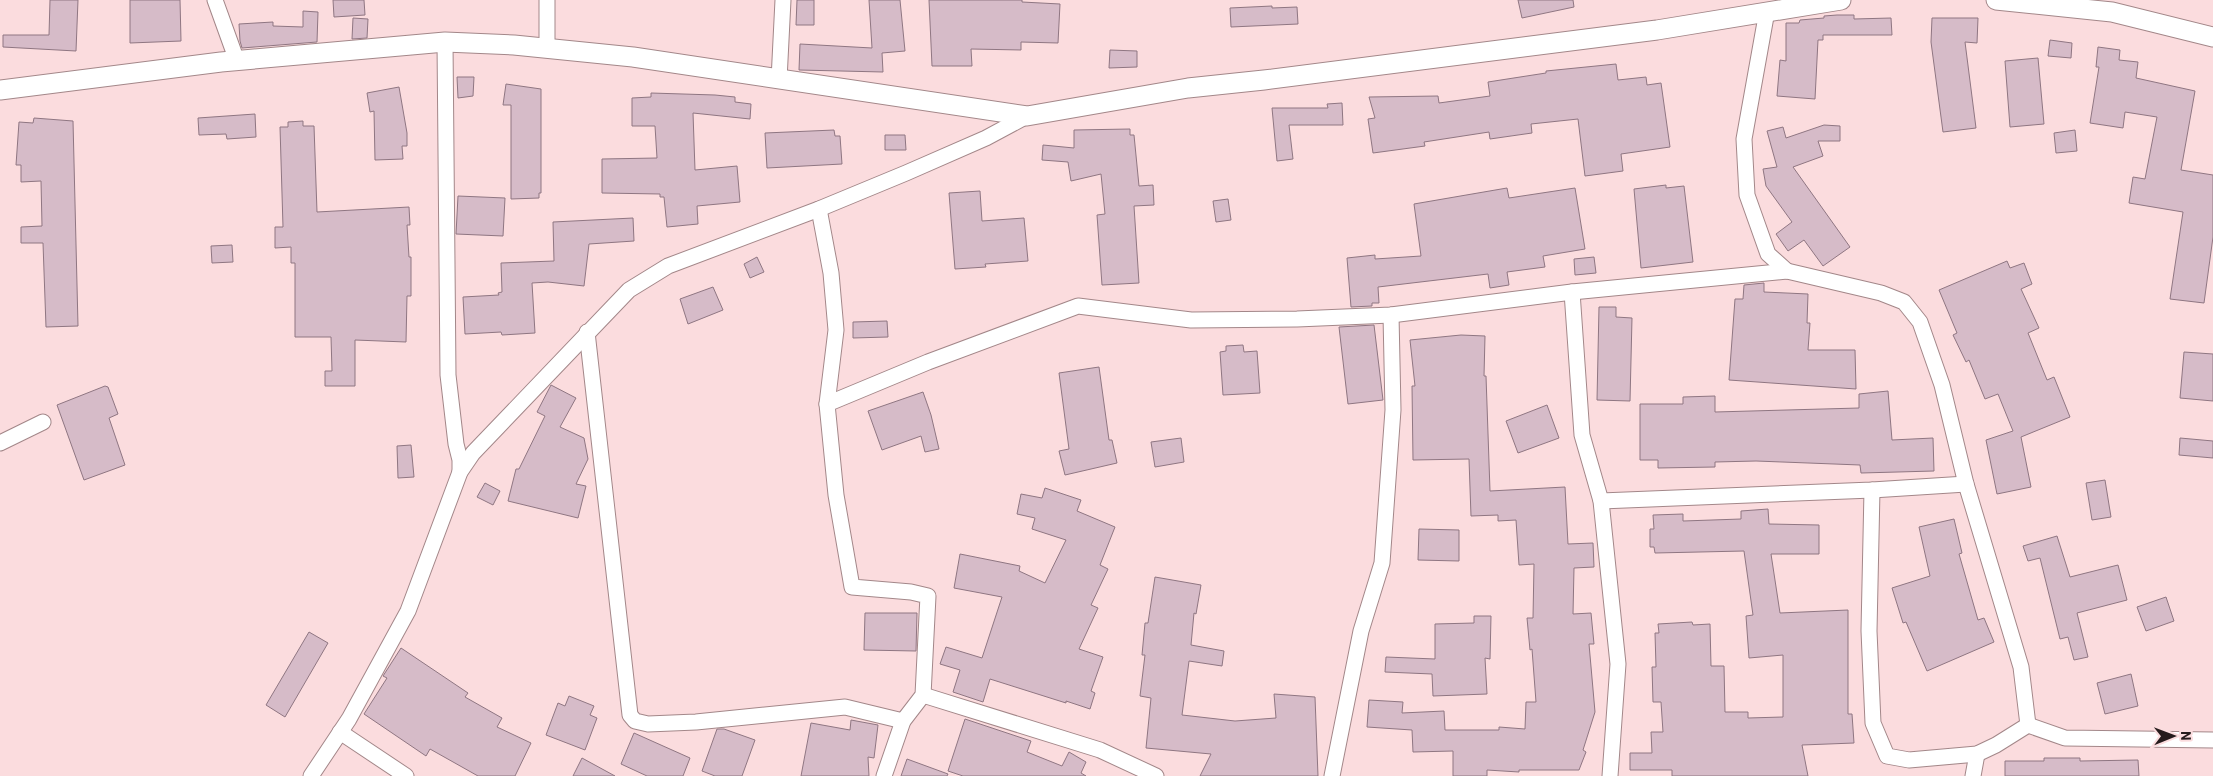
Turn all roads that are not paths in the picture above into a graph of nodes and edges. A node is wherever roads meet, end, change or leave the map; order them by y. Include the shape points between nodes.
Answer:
1 (215, 0) edge
2 (547, 0) edge
3 (783, 0) edge
4 (1842, 0) edge
5 (1996, 0) edge
6 (1766, 11) junction
7 (2213, 37) edge
8 (445, 42) junction
9 (546, 49) junction
10 (237, 61) junction
11 (779, 80) junction
12 (0, 90) edge
13 (1027, 116) junction
14 (819, 209) junction
15 (1787, 271) junction
16 (1572, 292) junction
17 (1391, 315) junction
18 (587, 332) junction
19 (827, 404) junction
20 (43, 422) dead end
21 (0, 443) edge
22 (460, 472) junction
23 (1966, 484) junction
24 (1872, 490) junction
25 (1601, 501) junction
26 (923, 695) junction
27 (903, 721) junction
28 (2028, 725) junction
29 (340, 732) junction
30 (2213, 740) edge
31 (1977, 754) junction
32 (311, 776) edge
33 (406, 776) edge
34 (884, 776) edge
35 (1156, 776) edge
36 (1332, 776) edge
37 (1610, 776) edge
38 (1973, 776) edge

1 - 10 street
2 - 9 street
3 - 11 street
4 - 6 street
5 - 7 street via 2112,12
6 - 13 street via 1658,30 1188,88
6 - 15 street via 1744,139 1747,195 1768,254
8 - 9 street
8 - 10 street
8 - 22 street via 448,375
9 - 11 street via 633,57
10 - 12 street
11 - 13 street
13 - 14 street via 977,142
14 - 18 street via 668,266 629,290
14 - 19 street via 831,272 836,330
15 - 16 street
15 - 23 street via 1881,293 1904,302 1920,322 1942,386
16 - 17 street
16 - 25 street via 1582,435
17 - 19 street via 1190,320 1078,306
17 - 36 street via 1393,410 1382,563 1361,632
18 - 22 street via 473,453
18 - 27 street via 630,715 635,721 648,724 845,707
19 - 26 street via 836,495 852,587 928,596
20 - 21 street
22 - 29 street via 408,612
23 - 24 street
23 - 28 street via 2021,667
24 - 25 street
24 - 31 street via 1869,631 1873,723 1887,756 1909,760
25 - 37 street via 1618,664
26 - 27 street
26 - 35 street via 1100,750
27 - 34 street
28 - 30 street via 2065,738
28 - 31 street
29 - 32 street
29 - 33 street
31 - 38 street

